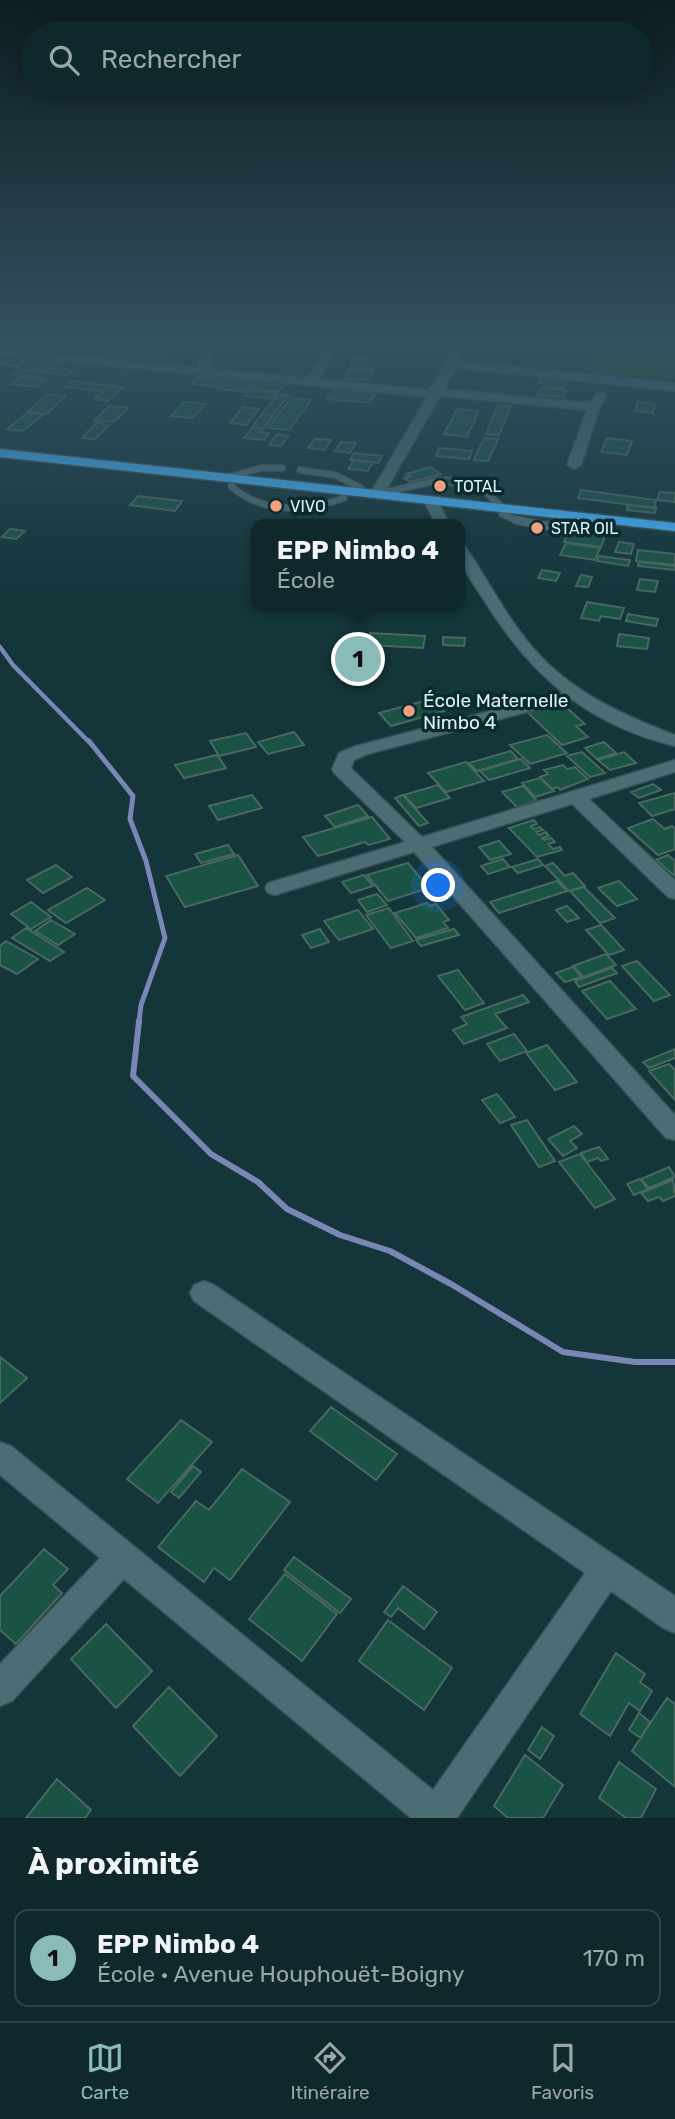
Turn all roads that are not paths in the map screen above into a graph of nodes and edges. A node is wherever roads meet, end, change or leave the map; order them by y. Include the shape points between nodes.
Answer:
1 (409, 430) edge
2 (586, 430) edge
3 (0, 453) edge
4 (0, 461) edge
5 (574, 465) dead end
6 (282, 468) dead end
7 (300, 470) dead end
8 (440, 480) dead end
9 (228, 482) junction
10 (469, 484) dead end
11 (369, 493) junction
12 (431, 503) junction
13 (503, 511) junction
14 (440, 519) edge
15 (675, 527) edge
16 (675, 533) edge
17 (465, 557) edge
18 (574, 694) junction
19 (675, 741) edge
20 (675, 766) edge
21 (576, 797) junction
22 (419, 845) junction
23 (275, 888) dead end
24 (675, 892) edge
25 (675, 1131) edge
26 (204, 1293) dead end
27 (3, 1463) edge
28 (124, 1556) junction
29 (606, 1572) junction
30 (675, 1616) edge
31 (0, 1689) edge
32 (437, 1817) edge

1 - 11 street
2 - 5 street
3 - 9 highway
4 - 9 highway
6 - 9 lane via 261,468
7 - 11 lane via 335,475
8 - 11 lane
9 - 11 highway
9 - 12 highway via 345,498
10 - 13 lane via 478,485
11 - 12 highway
12 - 13 highway
12 - 14 street
13 - 15 highway
13 - 16 highway
17 - 18 street via 528,653
18 - 19 street via 617,720
18 - 22 street via 346,757 341,769
20 - 21 street
21 - 22 street
21 - 24 street
22 - 23 street
22 - 25 street
26 - 29 street
27 - 28 street
28 - 31 street
28 - 32 street
29 - 30 street
29 - 32 street

